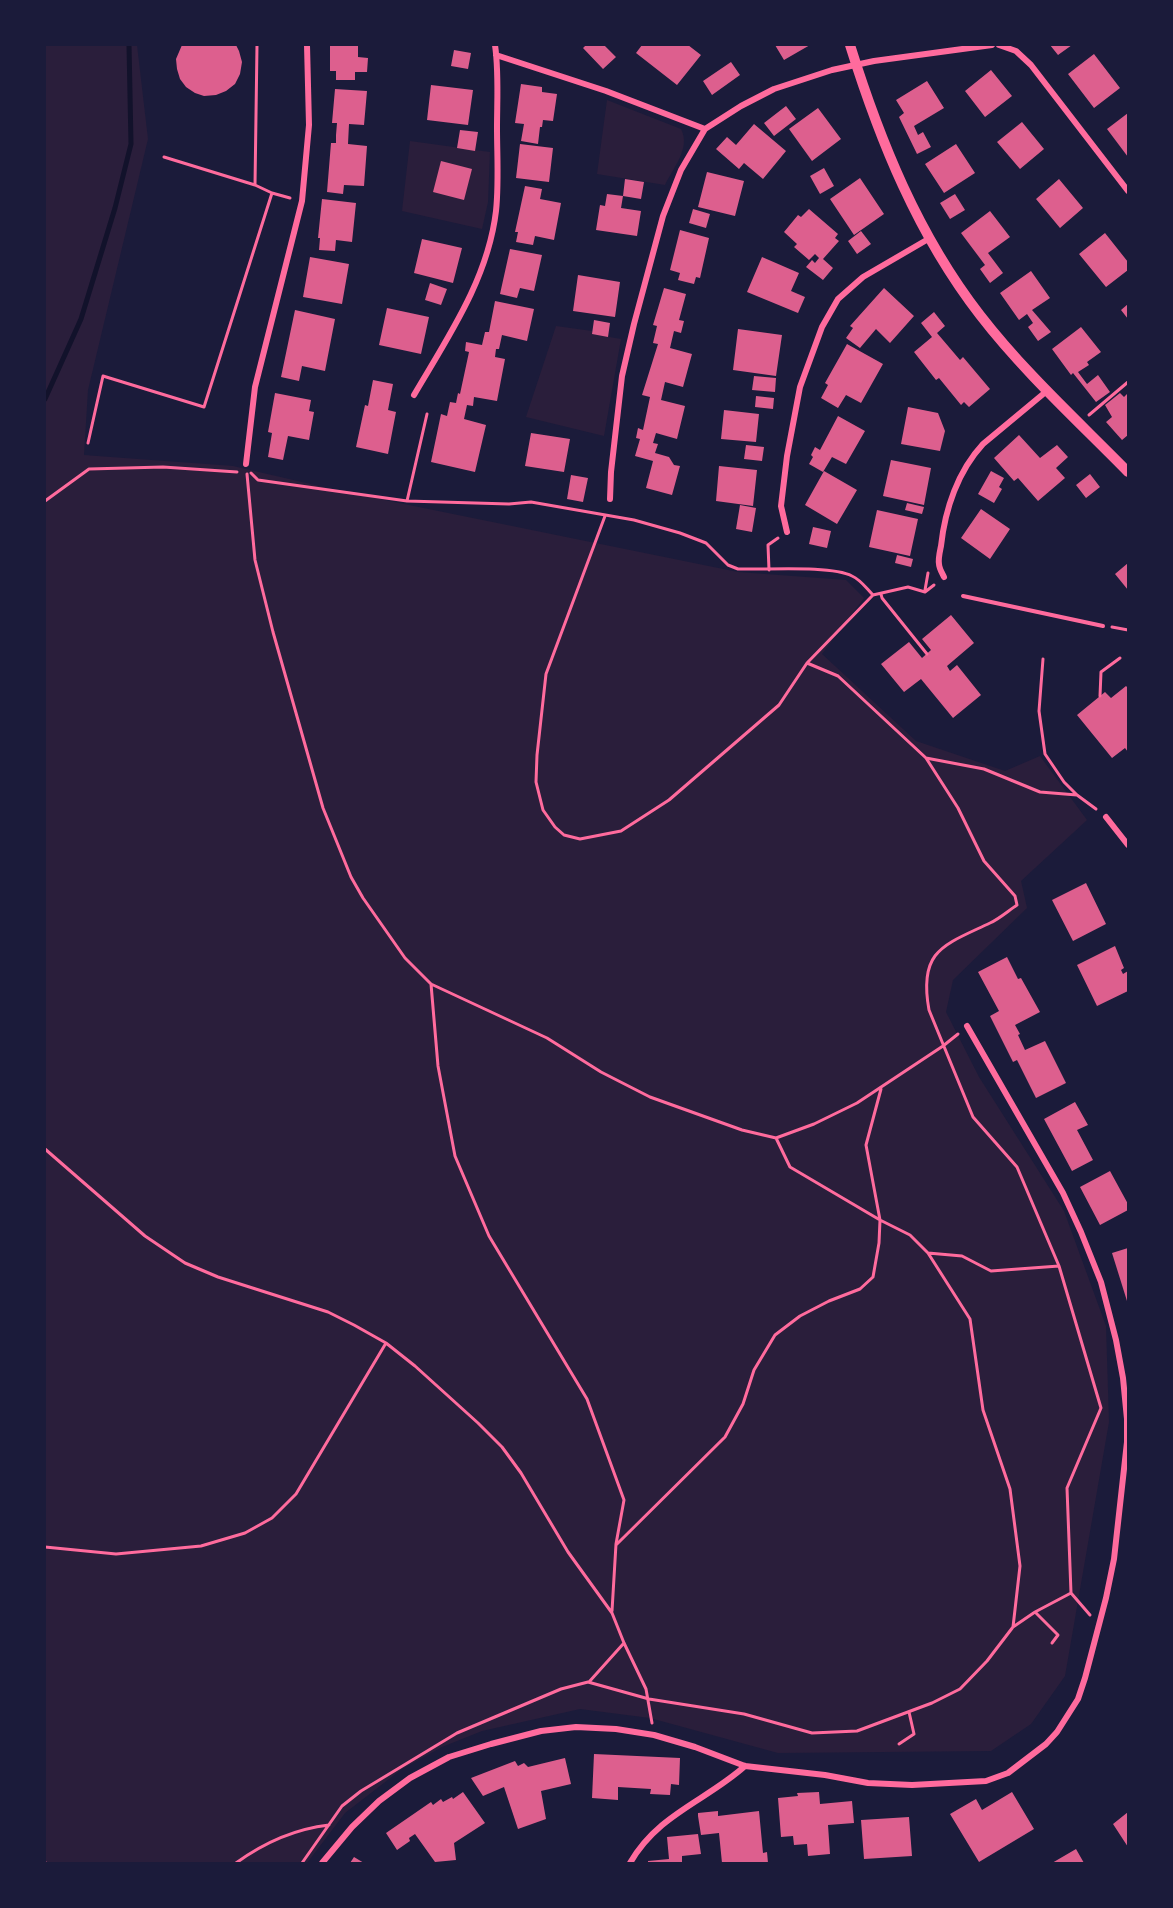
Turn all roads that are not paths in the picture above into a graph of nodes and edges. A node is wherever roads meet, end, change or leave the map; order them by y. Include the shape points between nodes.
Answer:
1 (307, 45) edge
2 (495, 45) edge
3 (850, 45) edge
4 (992, 45) edge
5 (999, 45) edge
6 (496, 55) junction
7 (856, 66) junction
8 (705, 129) junction
9 (1128, 191) edge
10 (930, 238) junction
11 (1048, 390) junction
12 (414, 395) dead end
13 (246, 464) road end
14 (1128, 472) edge
15 (610, 500) dead end
16 (788, 532) road end
17 (944, 577) road end
18 (963, 596) dead end
19 (1103, 626) road end
20 (1106, 817) road end
21 (1128, 845) edge
22 (967, 1026) road end
23 (745, 1766) junction
24 (322, 1863) edge
25 (630, 1863) edge

1 - 13 street via 309,131 302,201 255,387
2 - 6 street
3 - 7 street
4 - 7 street
5 - 9 street via 1016,51 1032,65
6 - 8 street
6 - 12 street via 498,170 492,231 469,300
7 - 8 street via 774,89
7 - 10 street via 884,145
8 - 15 street via 681,170 663,216 634,324 620,388
10 - 11 street via 981,316
10 - 16 street via 863,277 838,299 822,327 800,387 787,456 781,506
11 - 14 street
11 - 17 street via 983,444 960,477 942,538 938,564
18 - 19 lane
20 - 21 street
22 - 23 street via 1063,1193 1101,1282 1116,1340 1127,1442 1114,1559 1078,1699 1046,1744 1008,1773 986,1781 868,1783
23 - 24 street via 654,1734 576,1727 491,1744 449,1757 410,1778 352,1827
23 - 25 street via 657,1828

